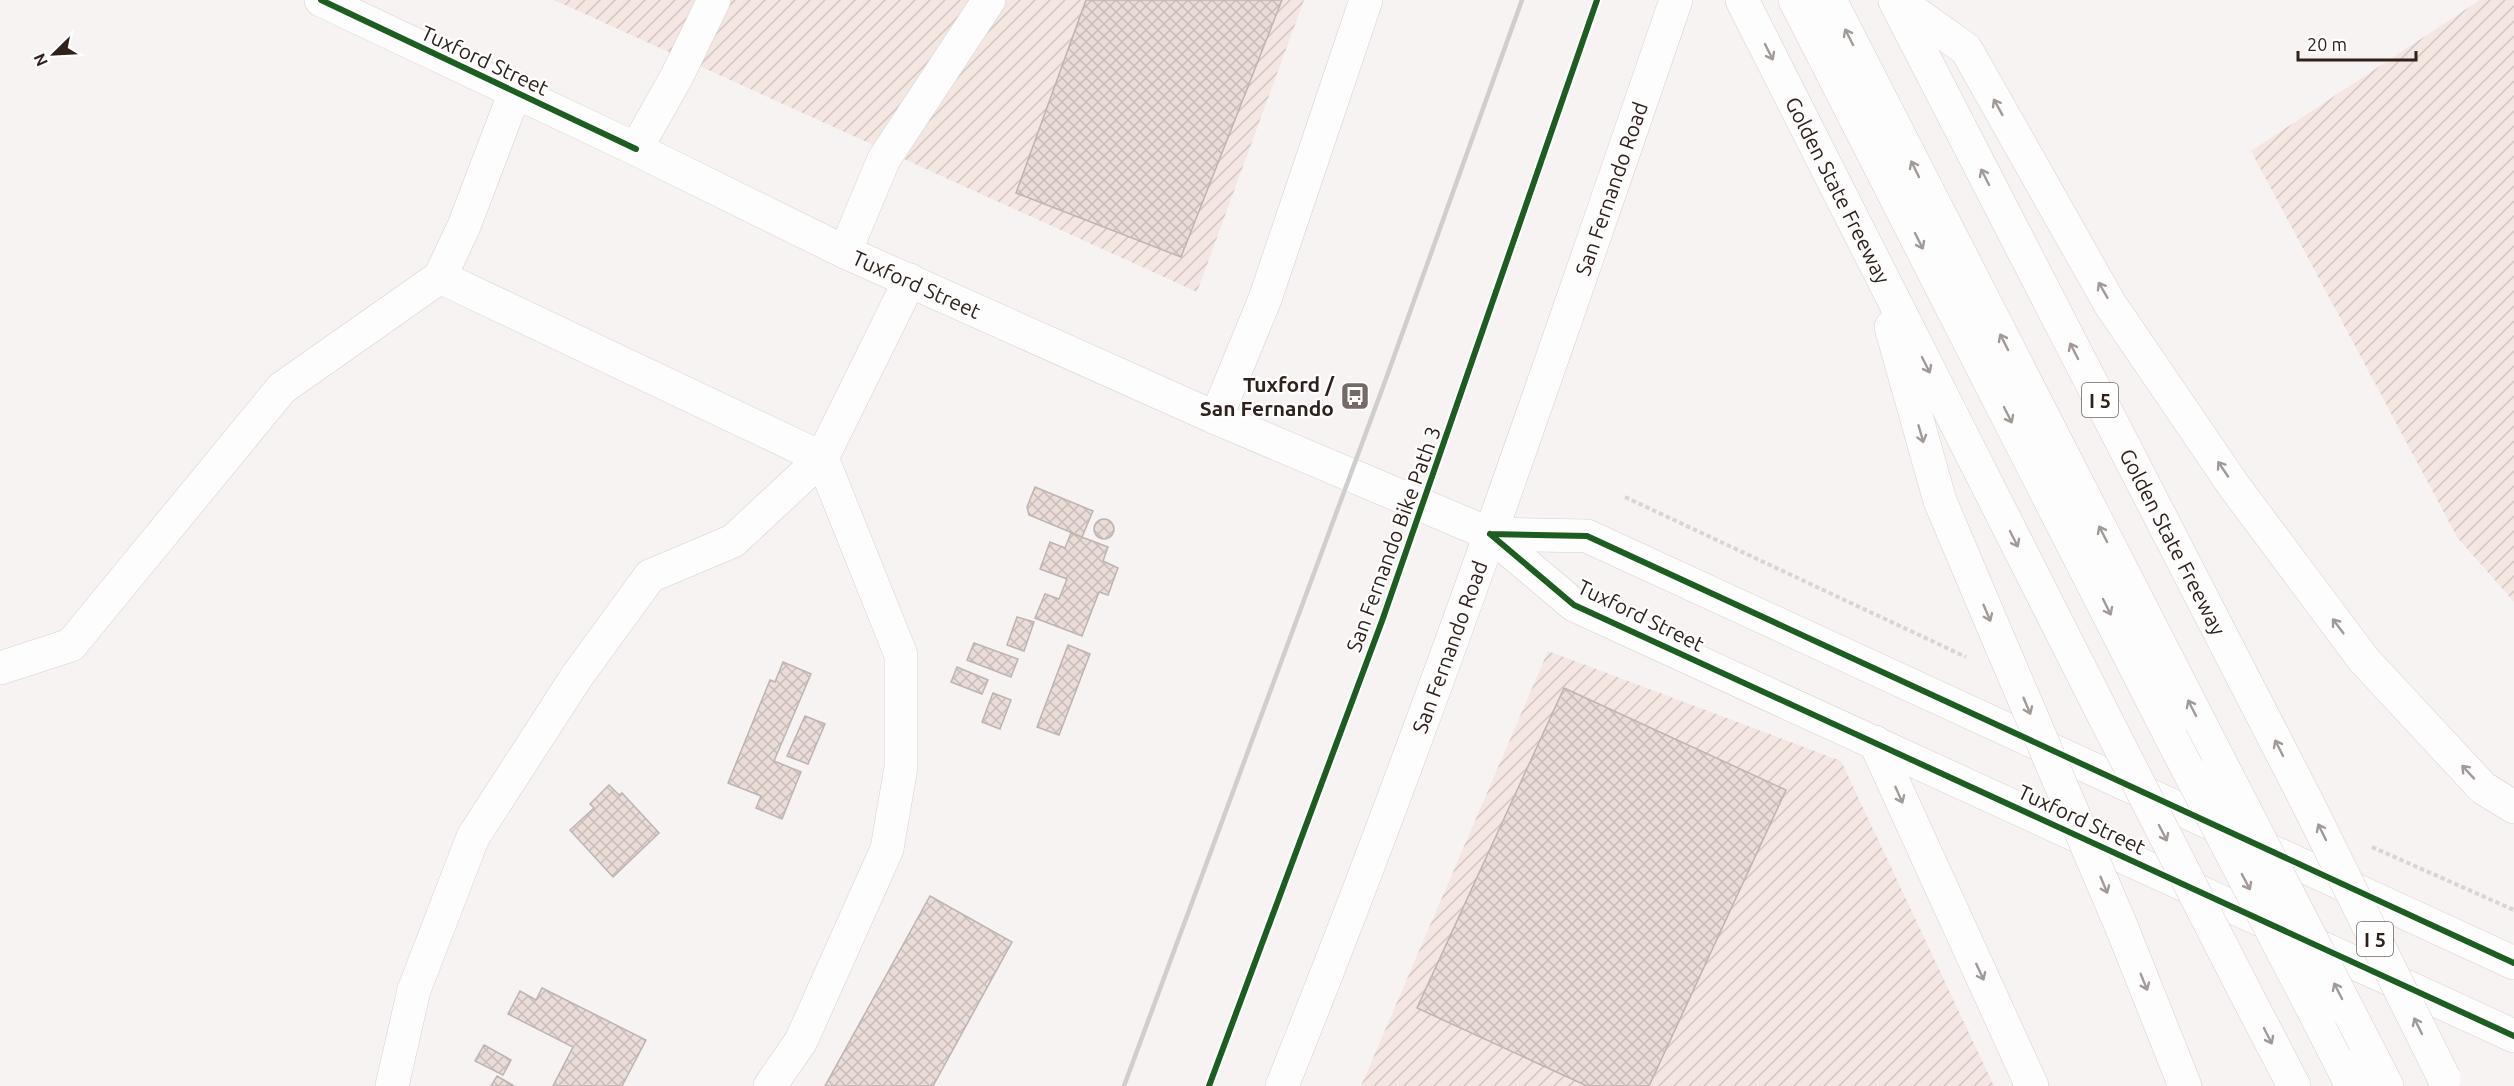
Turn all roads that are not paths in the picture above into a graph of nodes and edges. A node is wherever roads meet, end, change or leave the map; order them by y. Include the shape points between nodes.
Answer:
1 (321, 0) edge
2 (714, 0) edge
3 (989, 0) edge
4 (1366, 0) edge
5 (1676, 0) edge
6 (1742, 0) edge
7 (1795, 0) edge
8 (1830, 0) edge
9 (1895, 0) edge
10 (515, 92) junction
11 (636, 148) junction
12 (845, 252) junction
13 (1871, 256) junction
14 (440, 277) junction
15 (910, 280) junction
16 (1216, 418) junction
17 (822, 458) junction
18 (1490, 534) junction
19 (0, 668) edge
20 (1875, 742) junction
21 (2514, 807) edge
22 (2514, 963) edge
23 (2514, 1036) edge
24 (2446, 1082) edge
25 (392, 1086) edge
26 (770, 1086) edge
27 (1282, 1086) edge
28 (2032, 1086) edge
29 (2185, 1086) edge
30 (2294, 1086) edge
31 (2352, 1086) edge
32 (2387, 1086) edge

1 - 10 main road, Tuxford Street
2 - 11 main road
3 - 12 main road via 884,159
4 - 16 main road via 1265,299
5 - 18 main road, San Fernando Road
6 -> 13 main road, Golden State Freeway
7 -> 31 main road, bridge
32 -> 8 main road, bridge
21 -> 9 main road via 2483,788 2364,660 2234,486 2110,304 1966,49
24 -> 9 main road, Golden State Freeway / I 5, bridge via 2306,800
10 - 11 main road, Tuxford Street
10 - 14 main road via 464,226
11 - 12 main road, Tuxford Street
12 - 15 main road, Tuxford Street
13 -> 29 main road, bridge via 1940,501
13 -> 30 main road, Golden State Freeway, bridge
14 - 17 main road
14 - 19 main road via 282,388 71,645
15 - 16 main road, Tuxford Street
15 - 17 main road
16 - 18 main road, Tuxford Street
17 - 25 main road via 732,541 650,576 577,676 473,837 414,990
17 - 26 main road via 902,655 901,767 887,849 801,1041
18 - 20 main road, Tuxford Street via 1574,605
18 - 22 main road, Tuxford Street via 1587,536
18 - 27 main road, San Fernando Road via 1341,940
20 - 23 main road, Tuxford Street
20 -> 28 main road

